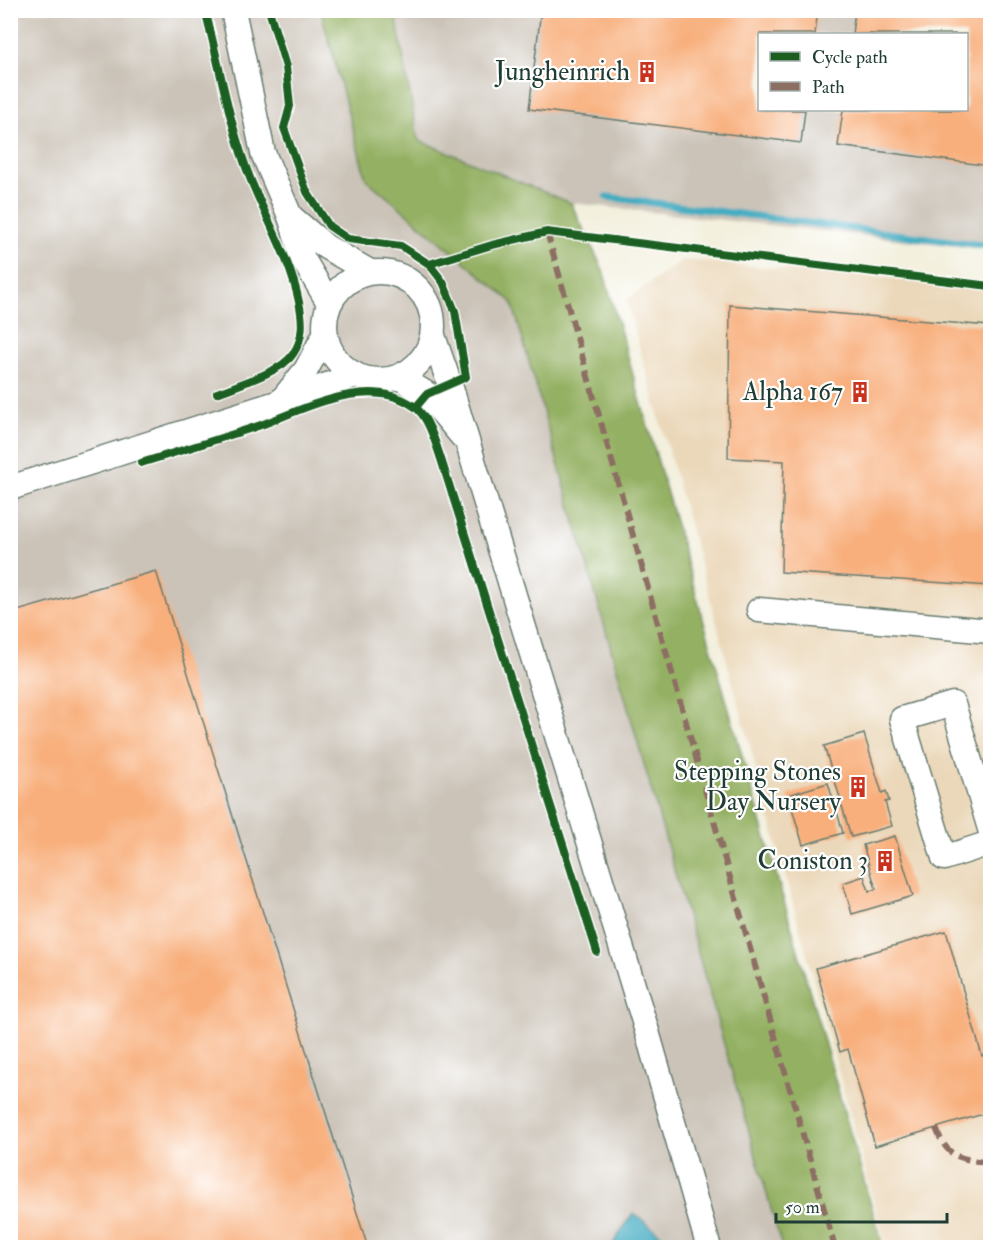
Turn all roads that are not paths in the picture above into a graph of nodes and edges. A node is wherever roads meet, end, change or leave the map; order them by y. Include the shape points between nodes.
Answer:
1 (233, 10) edge
2 (290, 216) junction
3 (370, 272) junction
4 (329, 303) junction
5 (325, 334) junction
6 (433, 336) junction
7 (355, 375) junction
8 (399, 377) junction
9 (280, 402) junction
10 (467, 442) junction
11 (10, 488) edge
12 (759, 610) dead end
13 (990, 631) edge
14 (990, 829) edge
15 (990, 843) edge
16 (709, 1248) edge

1 - 2 street via 262,153
2 - 3 street via 326,247
2 - 4 street via 303,259
3 - 4 street via 339,288
3 - 6 street via 404,277 418,288 428,302
4 - 5 street
5 - 7 street via 340,365
5 - 9 street via 306,370
6 - 8 street via 427,353 415,368
6 - 10 street
7 - 8 street via 382,381
7 - 9 street
8 - 10 street via 427,394
9 - 11 street
10 - 16 street
12 - 13 street
14 - 15 street via 953,704 902,719 944,858

